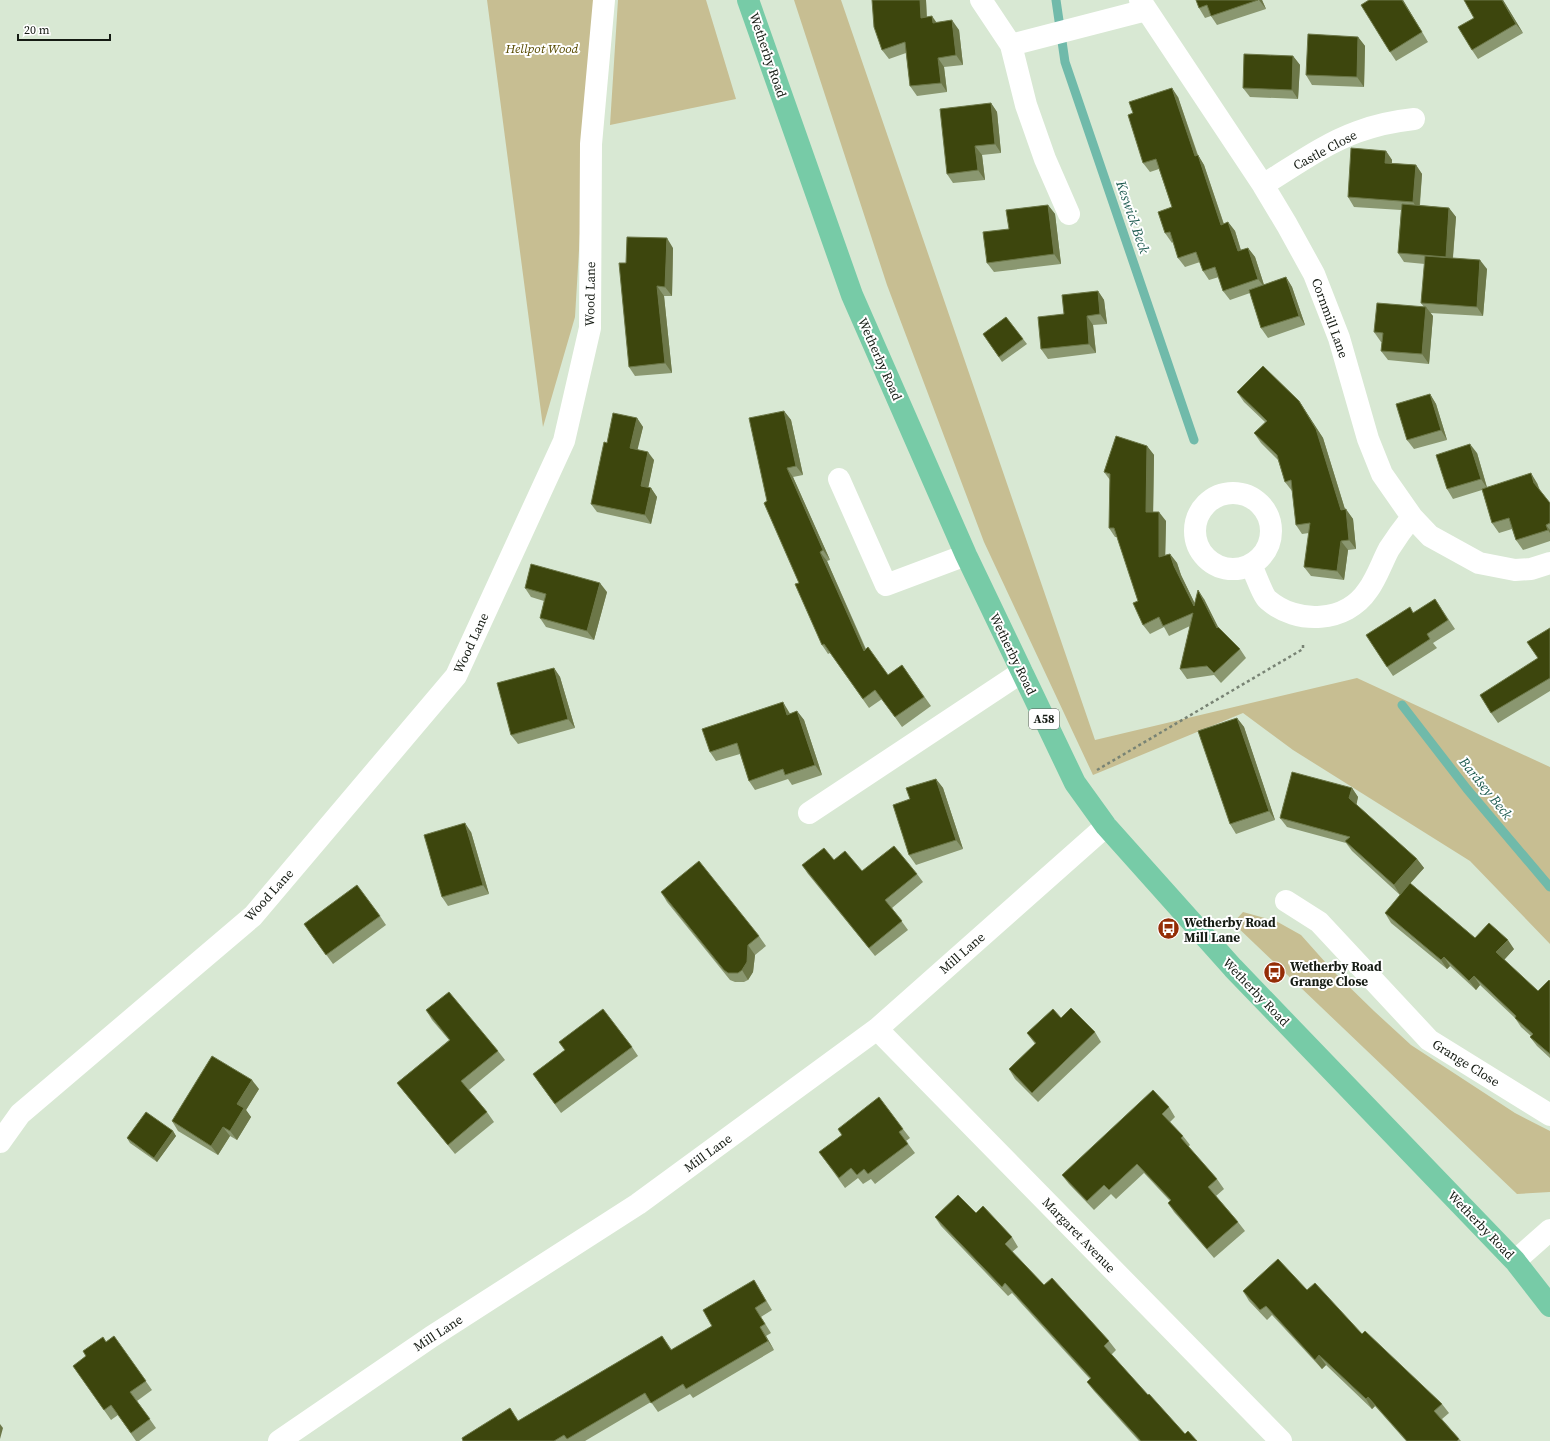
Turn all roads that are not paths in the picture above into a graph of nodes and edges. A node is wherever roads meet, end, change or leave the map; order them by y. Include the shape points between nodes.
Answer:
1 (604, 0) edge
2 (748, 0) edge
3 (980, 0) edge
4 (1143, 5) edge
5 (1011, 45) junction
6 (1414, 118) dead end
7 (1263, 185) junction
8 (1070, 214) dead end
9 (839, 479) dead end
10 (1412, 517) junction
11 (966, 555) junction
12 (1550, 563) edge
13 (1251, 565) dead end
14 (1022, 672) junction
15 (809, 813) dead end
16 (1106, 826) junction
17 (1286, 901) dead end
18 (877, 1029) junction
19 (1550, 1115) edge
20 (0, 1142) edge
21 (1550, 1230) edge
22 (1515, 1261) junction
23 (1550, 1306) edge
24 (279, 1441) edge
25 (1281, 1441) edge

1 - 20 street, Wood Lane via 591,144 590,328 564,441 456,676 253,916 20,1114
2 - 11 main road, Wetherby Road / A58 via 852,295
3 - 5 street
4 - 5 street via 1105,21
4 - 7 street, Cornmill Lane
5 - 8 street via 1026,105 1045,159
6 - 7 street, Castle Close via 1357,132 1321,149
7 - 10 street, Cornmill Lane via 1314,274 1339,338 1368,439 1382,474
9 - 11 street via 886,586
10 - 12 street, Cornmill Lane via 1430,536 1479,563 1515,570 1531,569
10 - 13 street via 1390,548 1368,590 1352,606 1331,616 1308,618 1286,612 1267,600
11 - 14 main road, Wetherby Road / A58
14 - 15 street
14 - 16 main road, Wetherby Road / A58 via 1075,783
16 - 18 street, Mill Lane
16 - 22 main road, Wetherby Road / A58 via 1233,968
17 - 19 street, Grange Close via 1319,922 1429,1040
18 - 24 street, Mill Lane via 638,1204 431,1337
18 - 25 street, Margaret Avenue
21 - 22 street
22 - 23 main road, Wetherby Road / A58

